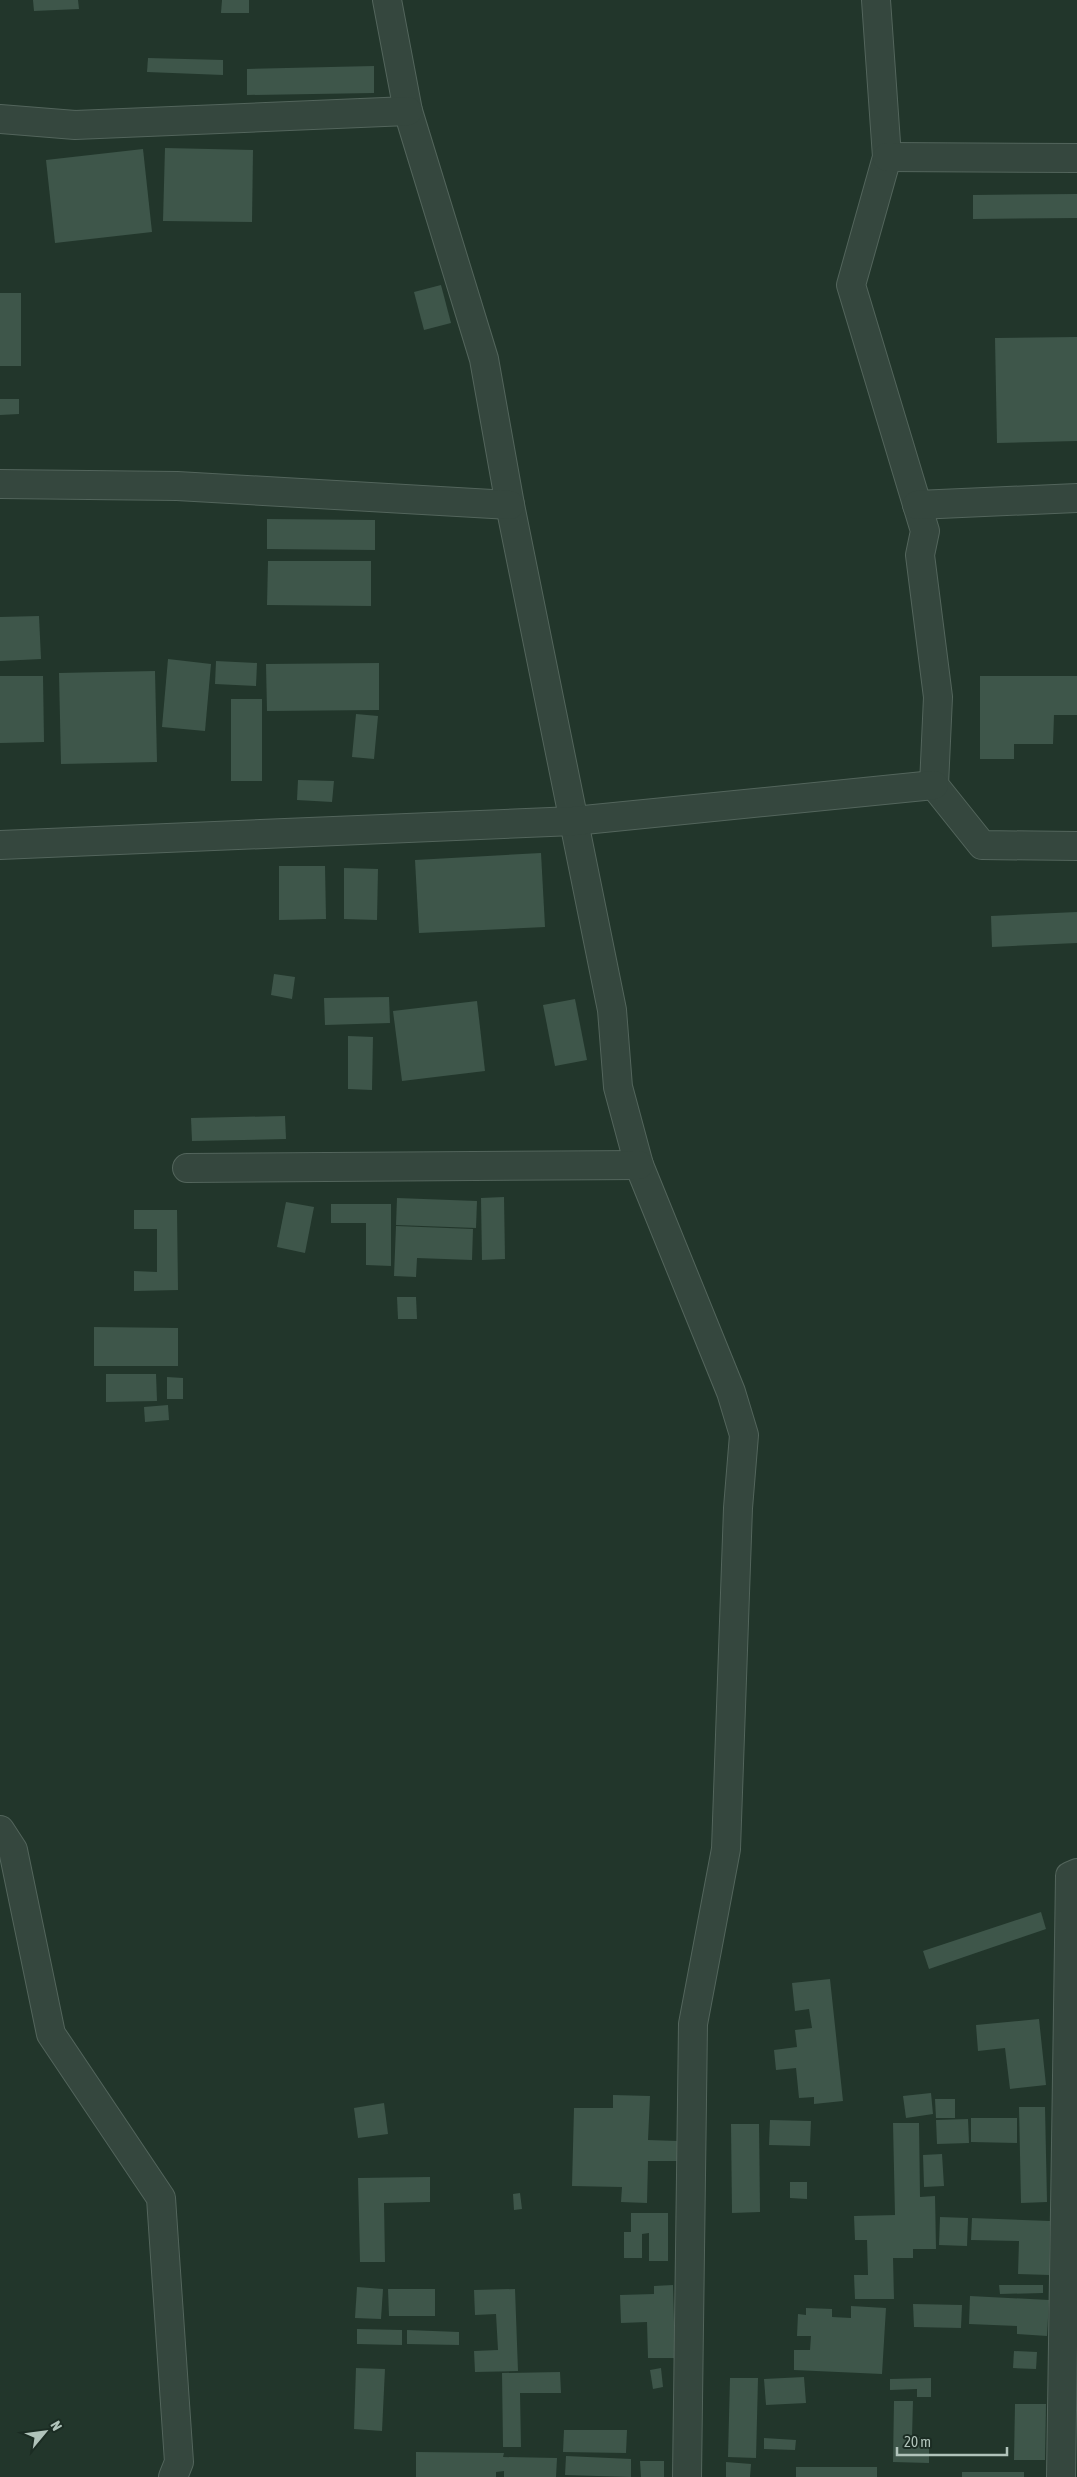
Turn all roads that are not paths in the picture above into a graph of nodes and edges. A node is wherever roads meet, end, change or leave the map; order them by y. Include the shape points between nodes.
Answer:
1 (387, 0) edge
2 (876, 0) edge
3 (408, 111) junction
4 (0, 119) edge
5 (887, 157) junction
6 (1077, 158) edge
7 (0, 484) edge
8 (1077, 498) edge
9 (510, 504) junction
10 (917, 504) junction
11 (934, 785) junction
12 (574, 821) junction
13 (0, 845) edge
14 (1077, 846) edge
15 (639, 1165) junction
16 (187, 1168) dead end
17 (0, 1830) edge
18 (1077, 1874) edge
19 (173, 2477) edge
20 (687, 2477) edge
21 (1061, 2477) edge

1 - 3 street
2 - 5 street
3 - 4 street via 76,125
3 - 9 street via 484,359
5 - 6 street
5 - 10 street via 850,285
7 - 9 street via 177,486
8 - 10 street
9 - 12 street
10 - 11 street via 925,530 920,555 938,697
11 - 12 street
11 - 14 street via 982,844
12 - 13 street
12 - 15 street via 612,1010 618,1087
15 - 16 street
15 - 20 street via 731,1392 744,1435 738,1508 726,1849 694,2024
17 - 19 street via 13,1850 50,2034 161,2198 179,2462
18 - 21 street via 1070,1876

